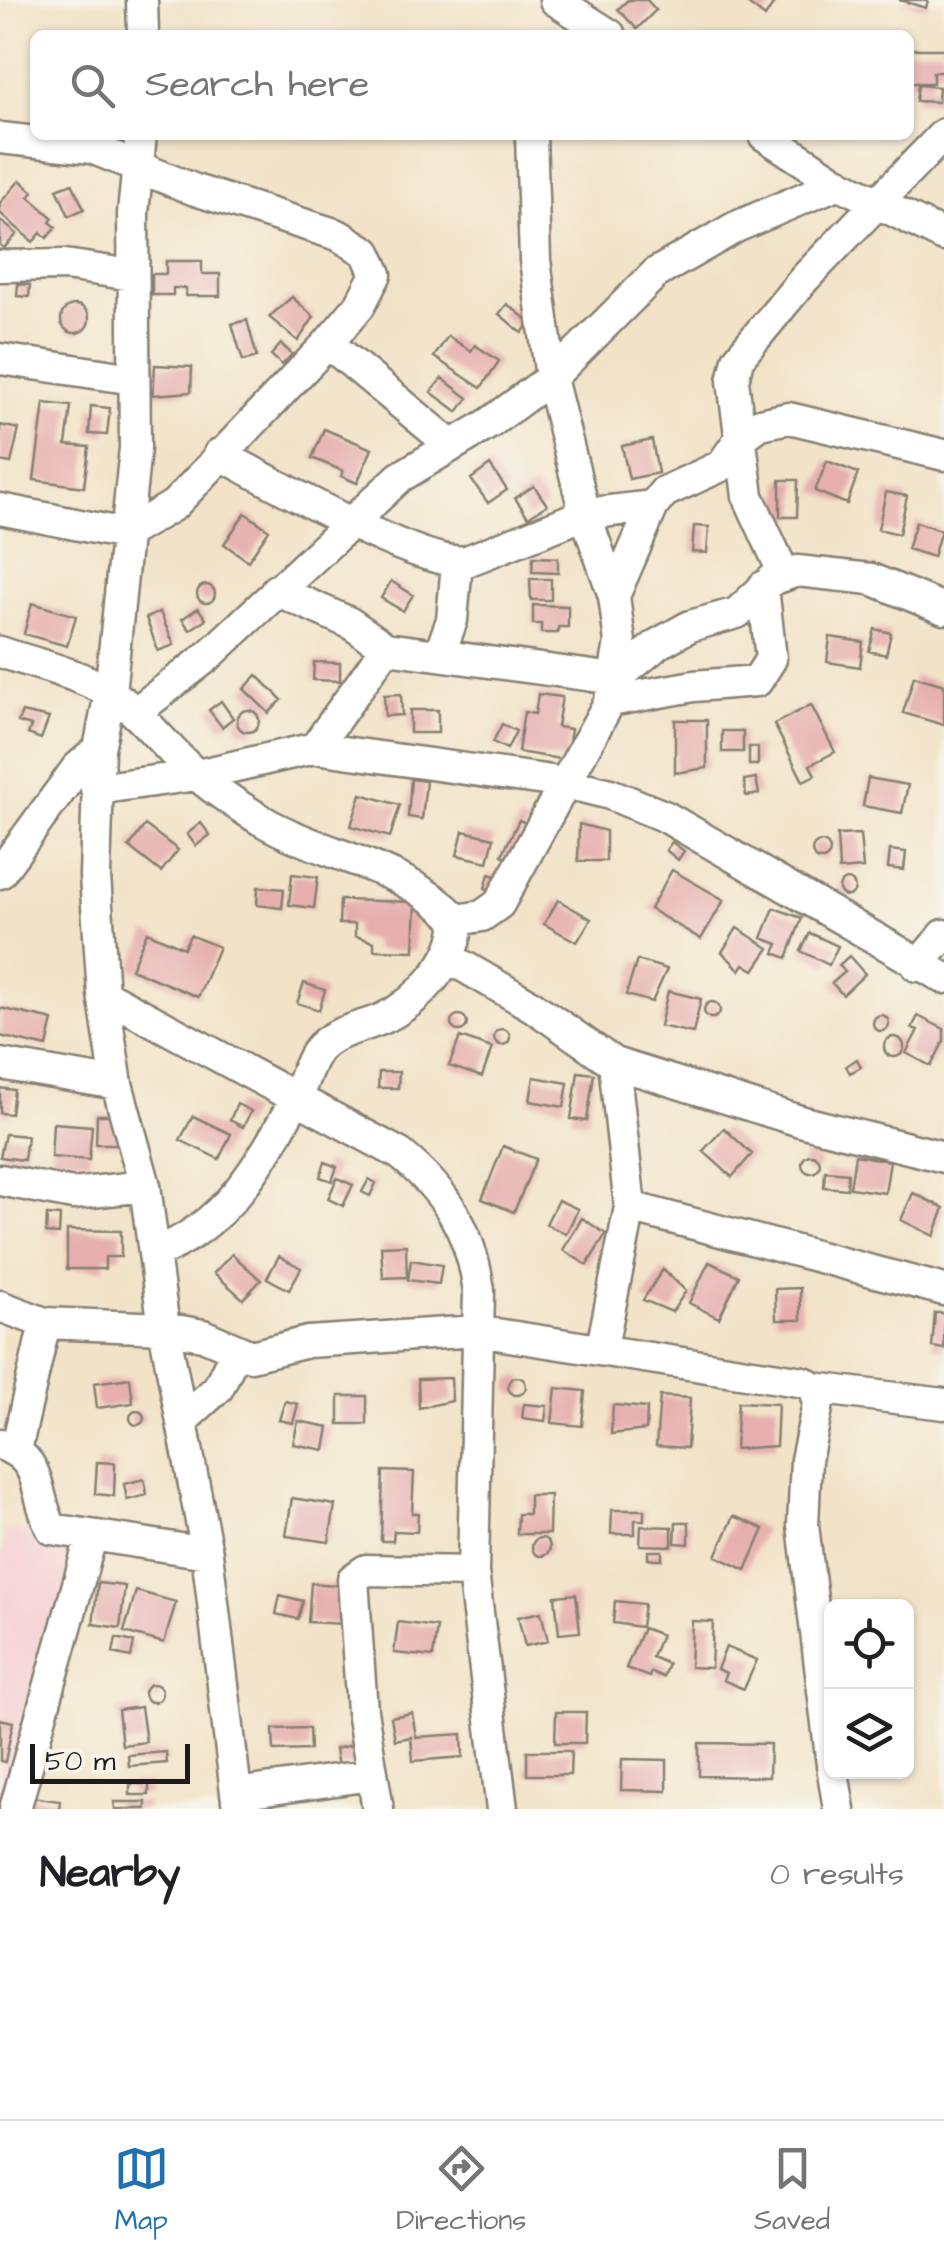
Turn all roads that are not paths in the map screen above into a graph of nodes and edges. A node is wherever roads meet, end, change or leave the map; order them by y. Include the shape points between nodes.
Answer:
1 (142, 0) edge
2 (568, 12) edge
3 (143, 30) edge
4 (601, 30) edge
5 (944, 134) edge
6 (0, 138) edge
7 (140, 140) edge
8 (532, 140) edge
9 (772, 140) edge
10 (138, 166) junction
11 (839, 183) junction
12 (876, 203) junction
13 (944, 236) edge
14 (0, 266) edge
15 (132, 275) junction
16 (328, 343) junction
17 (0, 359) edge
18 (550, 378) junction
19 (134, 379) junction
20 (740, 439) junction
21 (450, 445) junction
22 (219, 454) junction
23 (944, 455) edge
24 (654, 506) junction
25 (0, 509) edge
26 (585, 514) junction
27 (349, 520) junction
28 (125, 534) junction
29 (457, 563) junction
30 (774, 581) junction
31 (276, 590) junction
32 (614, 596) junction
33 (944, 609) edge
34 (386, 648) junction
35 (0, 652) edge
36 (440, 653) junction
37 (612, 690) junction
38 (110, 693) junction
39 (136, 712) junction
40 (315, 748) junction
41 (99, 749) junction
42 (197, 776) junction
43 (566, 783) junction
44 (96, 789) junction
45 (1, 868) edge
46 (457, 920) junction
47 (944, 935) edge
48 (450, 959) junction
49 (931, 972) edge
50 (102, 994) junction
51 (614, 1063) junction
52 (0, 1064) edge
53 (118, 1084) junction
54 (297, 1096) junction
55 (944, 1156) edge
56 (0, 1180) edge
57 (145, 1186) junction
58 (630, 1207) junction
59 (155, 1253) junction
60 (944, 1290) edge
61 (0, 1306) edge
62 (45, 1323) junction
63 (164, 1328) junction
64 (478, 1331) junction
65 (602, 1347) junction
66 (235, 1353) junction
67 (814, 1388) junction
68 (944, 1404) edge
69 (183, 1420) junction
70 (8, 1447) edge
71 (91, 1538) junction
72 (207, 1553) junction
73 (473, 1572) junction
74 (824, 1701) edge
75 (371, 1776) junction
76 (834, 1779) edge
77 (237, 1802) edge
78 (15, 1809) edge
79 (378, 1809) edge
80 (502, 1809) edge
81 (839, 1809) edge

1 - 3 street
2 - 4 street
5 - 12 street
6 - 10 street via 92,148
7 - 10 street
8 - 18 street via 535,260
9 - 11 street
10 - 15 street
10 - 16 street via 338,235 366,252 376,274 371,287
11 - 12 street
11 - 18 street via 736,227 656,272
12 - 13 street
12 - 20 street via 738,359 733,381
14 - 15 street via 65,265
15 - 19 street
16 - 21 street
16 - 22 street
17 - 19 street
18 - 21 street
18 - 26 street
19 - 28 street
20 - 23 street via 760,424 788,418
20 - 24 street via 721,466 672,486
20 - 30 street via 748,496
21 - 27 street
22 - 27 street
22 - 28 street via 174,504
24 - 26 street
24 - 32 street
25 - 28 street
26 - 29 street
26 - 32 street
27 - 29 street
27 - 31 street
28 - 38 street
29 - 36 street
30 - 33 street via 816,570 871,579
30 - 37 street via 736,613 658,644
30 - 37 street via 771,659 756,681
31 - 34 street via 350,623
31 - 39 street via 207,657
32 - 37 street via 620,630
34 - 36 street
34 - 40 street
35 - 38 street
36 - 37 street
37 - 43 street
38 - 39 street
38 - 41 street
39 - 42 street
40 - 42 street
40 - 43 street
41 - 44 street
41 - 45 street
42 - 44 street
42 - 46 street via 290,835 420,886
43 - 46 street via 499,904 482,916
43 - 49 street via 666,817
44 - 50 street
46 - 48 street
47 - 49 street
48 - 51 street
48 - 54 street via 401,1009 324,1043
50 - 53 street
50 - 54 street
51 - 55 street via 800,1121
51 - 58 street
52 - 53 street
53 - 57 street
54 - 59 street via 216,1219 186,1242
54 - 64 street via 400,1154 446,1199 474,1253
56 - 57 street via 73,1194
57 - 59 street
58 - 60 street
58 - 65 street
59 - 63 street
61 - 62 street
62 - 63 street
62 - 70 street
63 - 66 street via 203,1335
63 - 69 street
64 - 65 street
64 - 66 street via 308,1342 260,1356
64 - 73 street
65 - 67 street
66 - 69 street via 218,1388
67 - 68 street
67 - 74 street via 818,1404 806,1460 803,1526
69 - 72 street
70 - 71 street via 33,1465 52,1529
71 - 72 street
71 - 78 street
72 - 77 street
73 - 75 street via 366,1570 353,1579
73 - 80 street
75 - 77 street
75 - 79 street
76 - 81 street

